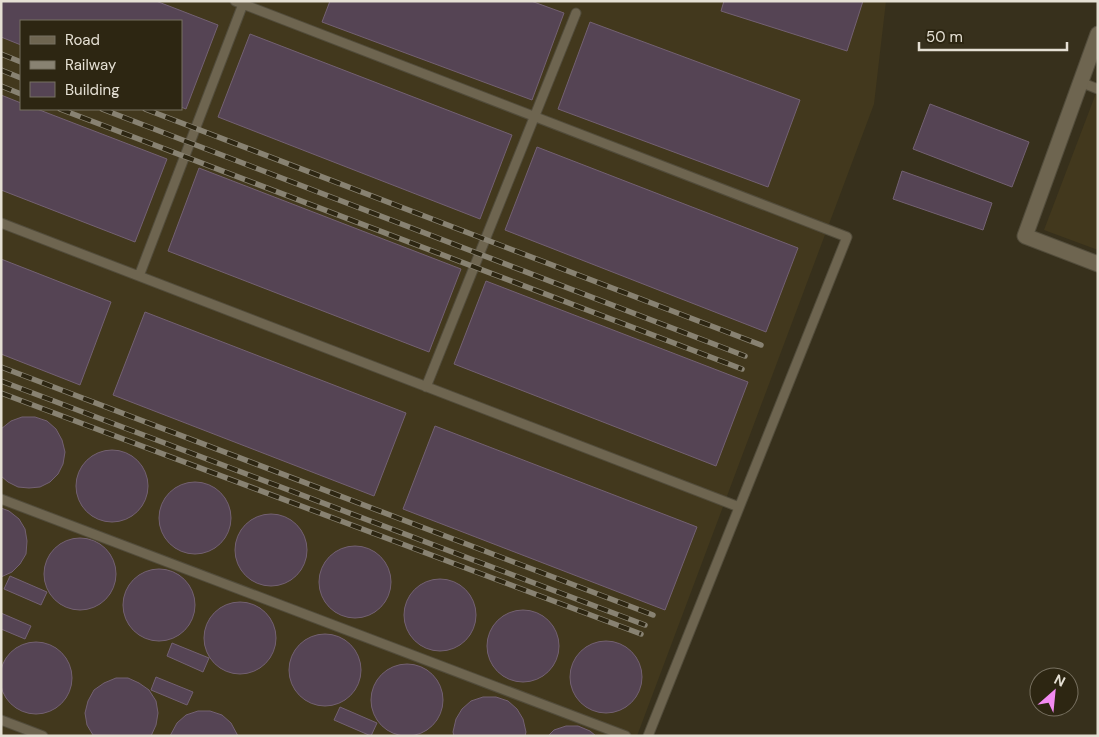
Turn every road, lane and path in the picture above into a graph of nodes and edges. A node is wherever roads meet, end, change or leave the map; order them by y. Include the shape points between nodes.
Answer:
1 (239, 3) edge
2 (576, 13) dead end
3 (1098, 34) edge
4 (1080, 82) junction
5 (1098, 89) edge
6 (535, 117) junction
7 (1, 223) edge
8 (1098, 264) edge
9 (139, 276) junction
10 (426, 387) junction
11 (1, 499) edge
12 (739, 507) junction
13 (1, 720) edge
14 (42, 736) edge
15 (626, 736) edge
16 (648, 736) edge

1 - 6 lane
1 - 9 lane
2 - 6 lane
3 - 4 street
4 - 5 lane
4 - 8 street via 1025,236
6 - 10 lane
6 - 12 lane via 847,237
7 - 9 lane
9 - 10 lane
10 - 12 lane
11 - 15 lane
12 - 16 lane
13 - 14 lane

